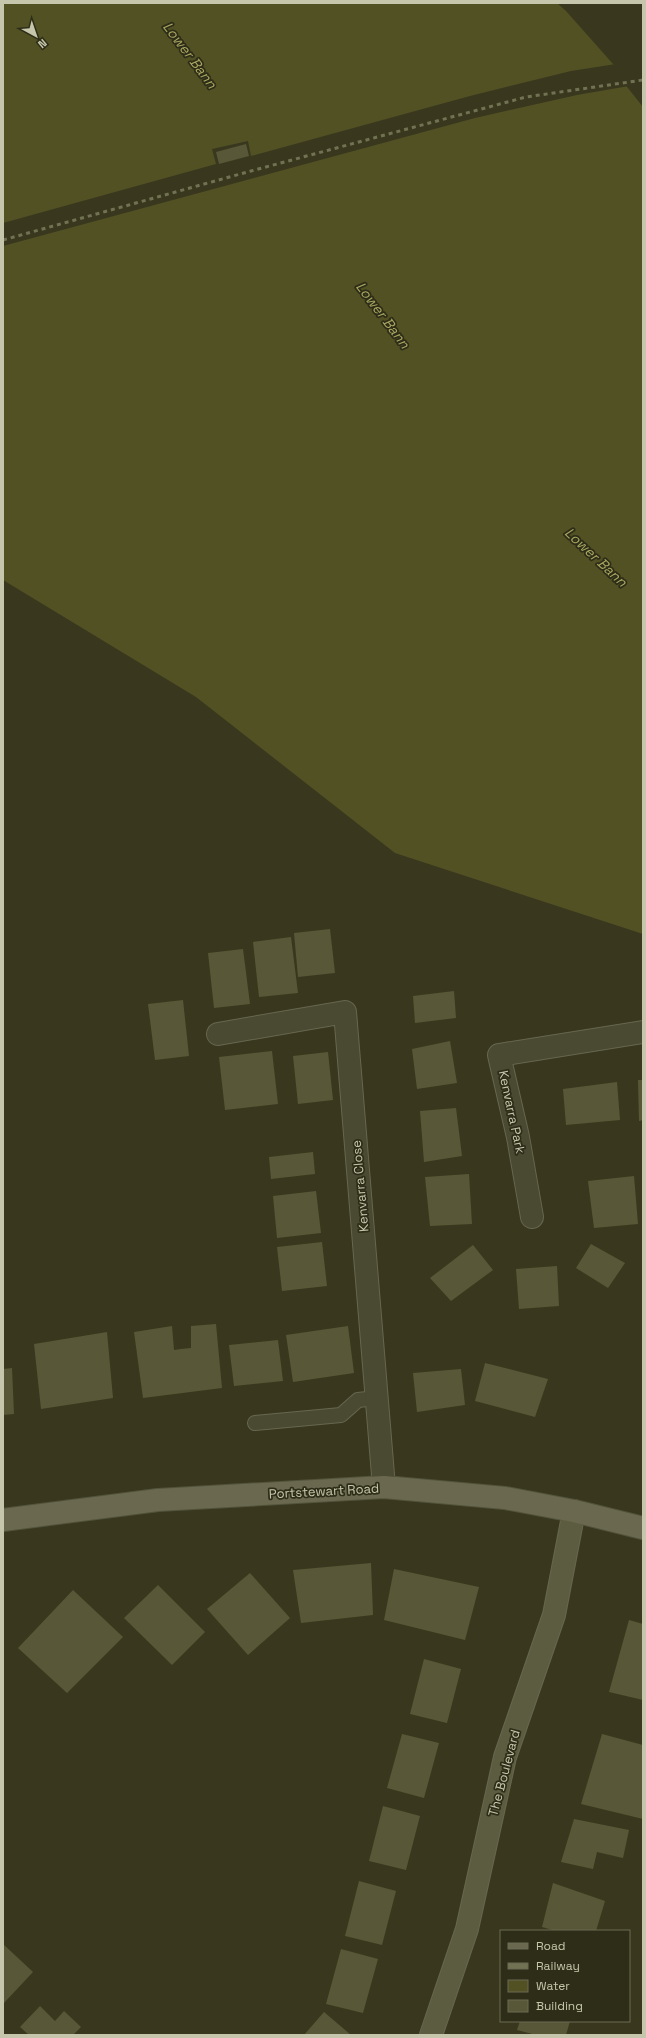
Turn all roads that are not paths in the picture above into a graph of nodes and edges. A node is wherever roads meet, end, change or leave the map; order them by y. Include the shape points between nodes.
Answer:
1 (643, 1032) edge
2 (218, 1034) dead end
3 (532, 1217) dead end
4 (377, 1398) junction
5 (255, 1423) dead end
6 (384, 1487) junction
7 (574, 1511) junction
8 (3, 1520) edge
9 (643, 1528) edge
10 (432, 2035) edge

1 - 3 street, Kenvarra Park via 499,1055 518,1137
2 - 4 street, Kenvarra Close via 345,1012
4 - 5 lane via 358,1400 341,1415
4 - 6 street, Kenvarra Close
6 - 7 main road, Portstewart Road via 505,1498
6 - 8 main road, Portstewart Road via 158,1500
7 - 9 main road, Portstewart Road
7 - 10 street, The Boulevard via 554,1615 506,1757 467,1929

